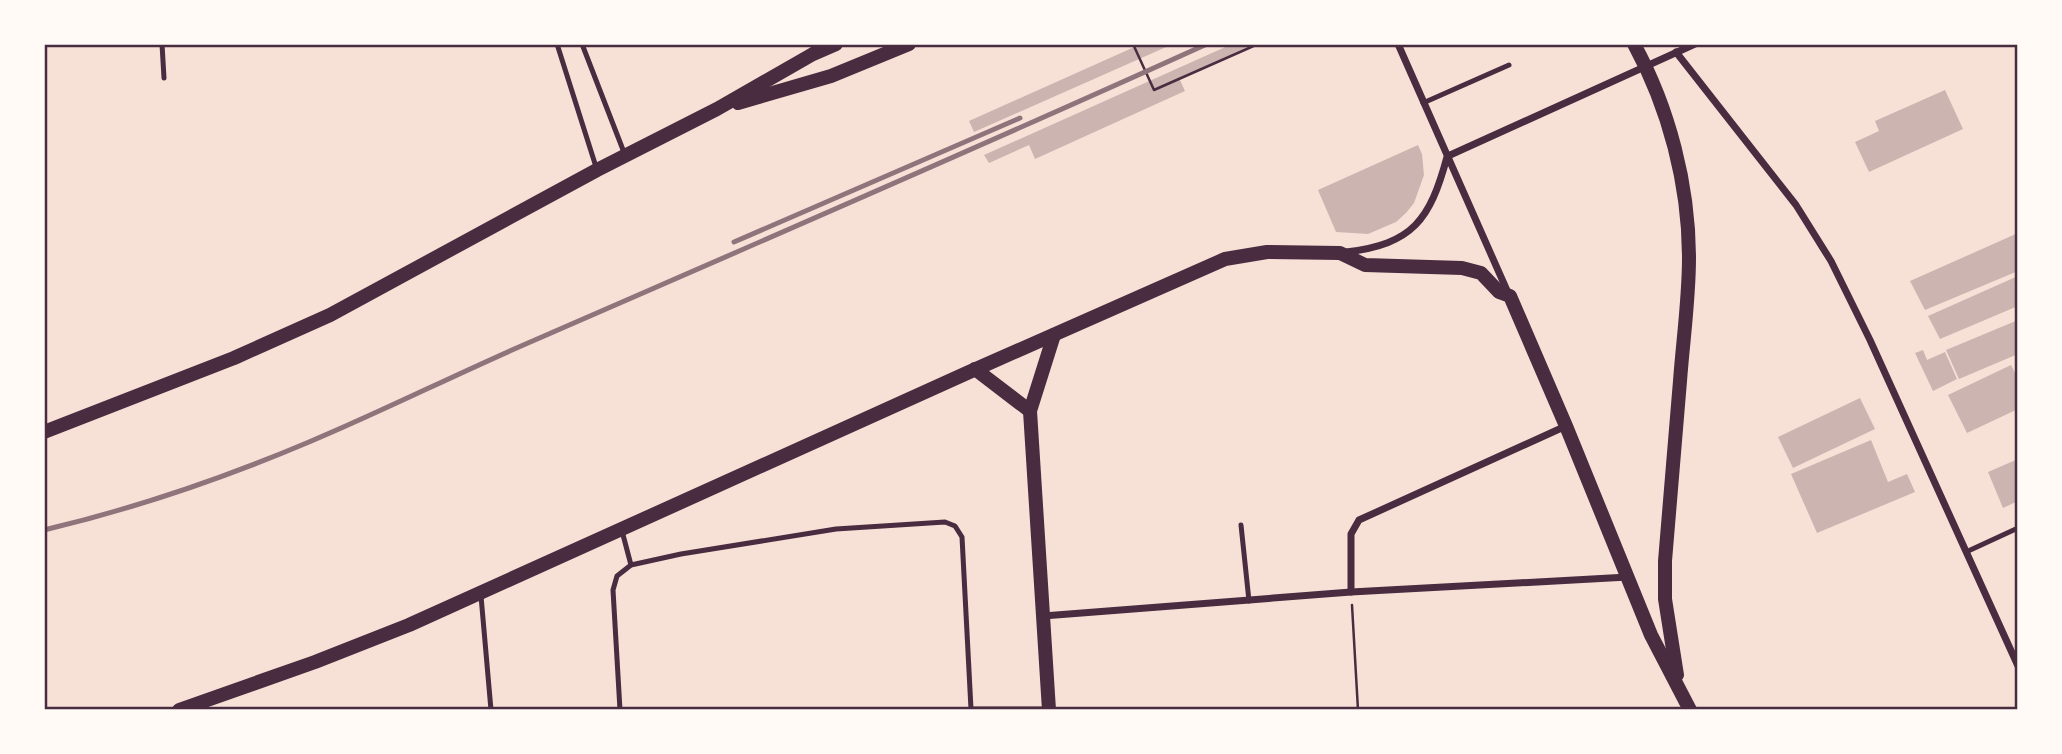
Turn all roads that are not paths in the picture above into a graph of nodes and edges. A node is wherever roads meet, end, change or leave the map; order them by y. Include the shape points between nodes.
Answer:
1 (162, 44) edge
2 (557, 44) edge
3 (582, 44) edge
4 (835, 44) edge
5 (909, 44) edge
6 (1398, 44) edge
7 (1634, 44) edge
8 (1695, 44) edge
9 (1675, 52) junction
10 (1509, 65) dead end
11 (164, 78) dead end
12 (1423, 103) junction
13 (717, 109) junction
14 (625, 155) junction
15 (1448, 156) junction
16 (597, 170) junction
17 (1340, 253) junction
18 (1510, 296) junction
19 (1054, 335) junction
20 (975, 369) junction
21 (1030, 411) junction
22 (1566, 426) junction
23 (44, 432) edge
24 (1241, 525) dead end
25 (622, 528) junction
26 (2018, 528) edge
27 (1966, 552) junction
28 (631, 565) junction
29 (1629, 577) junction
30 (481, 593) junction
31 (1351, 593) junction
32 (1249, 601) junction
33 (1043, 616) junction
34 (2018, 666) edge
35 (1679, 687) junction
36 (972, 709) edge
37 (180, 710) edge
38 (491, 710) edge
39 (620, 710) edge
40 (1049, 710) edge
41 (1690, 710) edge

1 - 11 lane
2 - 16 lane
3 - 14 lane
4 - 13 main road
5 - 13 main road via 831,76
6 - 12 street
7 - 35 main road via 1648,69 1678,159 1687,220 1686,311 1665,561 1665,599
8 - 9 street
9 - 15 street
9 - 27 street via 1815,232 1870,340
10 - 12 lane
12 - 15 street
13 - 14 main road
14 - 16 main road
15 - 17 street via 1433,201 1420,220 1402,236 1377,248
15 - 18 street
16 - 23 main road via 330,315
17 - 18 main road via 1365,265 1462,268 1481,273 1499,292
17 - 19 main road via 1267,252 1225,259
18 - 22 main road
19 - 20 main road
19 - 21 main road
20 - 21 main road
20 - 25 main road
21 - 33 main road
22 - 29 main road
22 - 31 street via 1359,520 1351,534
24 - 32 lane
25 - 28 lane
25 - 30 main road
26 - 27 lane
27 - 34 street
28 - 36 lane via 836,529 945,522 955,526 962,537
28 - 39 lane via 617,576 613,590
29 - 31 street
29 - 35 main road via 1651,635
30 - 37 main road via 345,651
30 - 38 lane
31 - 32 street
32 - 33 street
33 - 40 main road
35 - 41 main road
36 - 40 lane

